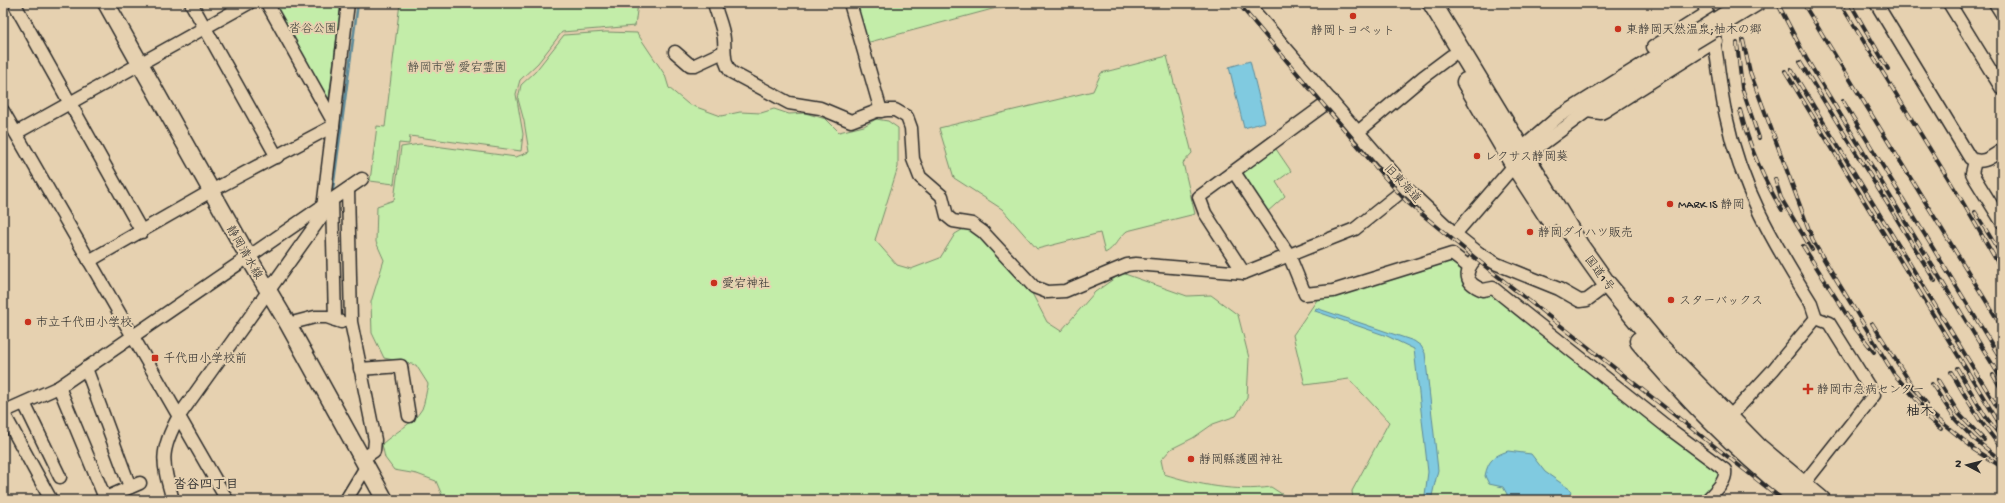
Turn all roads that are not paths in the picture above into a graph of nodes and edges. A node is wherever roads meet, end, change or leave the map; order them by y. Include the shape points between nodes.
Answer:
1 (14, 3) edge
2 (106, 3) edge
3 (191, 3) edge
4 (249, 3) edge
5 (267, 3) edge
6 (348, 3) edge
7 (714, 3) edge
8 (850, 3) edge
9 (1246, 3) edge
10 (1420, 3) edge
11 (1432, 3) edge
12 (1740, 3) edge
13 (1760, 3) edge
14 (1876, 3) edge
15 (1949, 3) edge
16 (1995, 3) edge
17 (1705, 8) edge
18 (2002, 14) edge
19 (205, 28) junction
20 (1692, 39) junction
21 (1716, 41) junction
22 (675, 52) dead end
23 (724, 52) junction
24 (1451, 56) junction
25 (139, 63) junction
26 (1997, 71) edge
27 (2002, 89) edge
28 (1331, 100) junction
29 (70, 103) junction
30 (1585, 106) junction
31 (3, 111) edge
32 (881, 111) junction
33 (333, 124) junction
34 (1358, 132) junction
35 (16, 133) junction
36 (2002, 150) edge
37 (278, 157) junction
38 (1519, 159) junction
39 (1975, 161) junction
40 (1234, 172) junction
41 (362, 179) dead end
42 (1406, 188) junction
43 (348, 189) junction
44 (211, 191) junction
45 (327, 204) junction
46 (2002, 222) edge
47 (142, 232) junction
48 (1455, 234) junction
49 (1480, 254) junction
50 (1289, 255) junction
51 (249, 258) junction
52 (89, 261) junction
53 (1469, 268) junction
54 (1244, 273) junction
55 (1599, 290) junction
56 (267, 291) junction
57 (1816, 318) junction
58 (335, 320) junction
59 (351, 322) junction
60 (288, 324) junction
61 (132, 337) junction
62 (86, 368) junction
63 (360, 369) junction
64 (59, 387) junction
65 (24, 403) junction
66 (3, 412) edge
67 (179, 416) junction
68 (409, 416) dead end
69 (1724, 422) junction
70 (364, 463) junction
71 (60, 476) dead end
72 (1801, 493) edge
73 (103, 499) edge
74 (49, 500) edge
75 (173, 500) edge
76 (227, 500) edge
77 (346, 500) edge
78 (385, 500) edge
79 (1707, 500) edge
80 (1821, 500) edge

1 - 29 street
2 - 25 main road, 静岡清水線
3 - 19 street
4 - 19 street
5 - 33 street
6 - 33 street
7 - 23 street via 724,39
8 - 32 street
9 - 28 street, 旧東海道
10 - 24 highway, 国道1号
11 - 38 highway, 国道1号
12 - 20 street, bridge
13 - 20 street, bridge
14 - 39 street via 1966,153
15 - 26 street
16 - 18 street
17 - 21 street
17 - 30 street via 1589,87 1586,90
19 - 25 street
19 - 37 street
20 - 30 street
21 - 30 street via 1605,111 1600,113
21 - 57 street via 1726,116 1741,171 1760,217 1811,303
22 - 23 street via 690,65
23 - 32 street via 731,72 789,103 820,108 851,121
24 - 34 street
24 - 38 highway, 国道1号
25 - 29 street
25 - 44 main road, 静岡清水線
26 - 27 street
28 - 34 street, 旧東海道
28 - 40 street
29 - 35 street
29 - 47 street
30 - 38 street via 1533,151
31 - 35 street
32 - 54 street via 895,110 907,117 910,123 915,168 926,184 942,196 947,216 953,221 972,224 983,232 1034,287 1047,292 1065,290 1127,265 1136,264
33 - 37 street
33 - 45 street
34 - 42 street, 旧東海道
35 - 52 street
36 - 39 street via 1984,161
37 - 44 street
38 - 48 street
38 - 55 highway, 国道1号
38 - 69 highway, 国道1号 via 1606,283
39 - 46 street via 1972,172 1974,177
40 - 50 street
40 - 54 street via 1199,197 1205,214
41 - 43 street
42 - 48 street, 旧東海道
42 - 50 street via 1355,229
43 - 45 street
43 - 59 street
44 - 47 street
44 - 51 main road, 静岡清水線
45 - 51 street
45 - 56 street via 322,216
45 - 58 street
47 - 52 street
48 - 49 street, 旧東海道
49 - 53 street
49 - 55 street, 旧東海道 via 1580,301 1587,300
50 - 53 street via 1305,294 1333,291 1452,254
50 - 54 street
51 - 56 main road, 静岡清水線
51 - 61 street
52 - 61 street
53 - 79 street via 1467,276 1478,288 1493,288 1670,430 1725,470 1726,476
55 - 69 highway, 国道1号 via 1665,373
56 - 60 main road, 静岡清水線
56 - 67 street
57 - 69 street via 1813,325
57 - 72 street via 1829,323 1874,395
58 - 59 street
58 - 60 street via 315,317
59 - 63 street
60 - 70 main road, 静岡清水線
61 - 62 street
61 - 67 street
62 - 64 street
62 - 73 street via 135,485
63 - 68 street via 401,366
63 - 70 street via 375,440 374,451
64 - 65 street
64 - 73 street
65 - 66 street
65 - 71 street
66 - 74 street
67 - 75 street via 166,446 163,462
67 - 76 street
69 - 72 highway, 国道1号 via 1750,458
70 - 77 street
70 - 78 main road, 静岡清水線
72 - 80 highway, 国道1号

